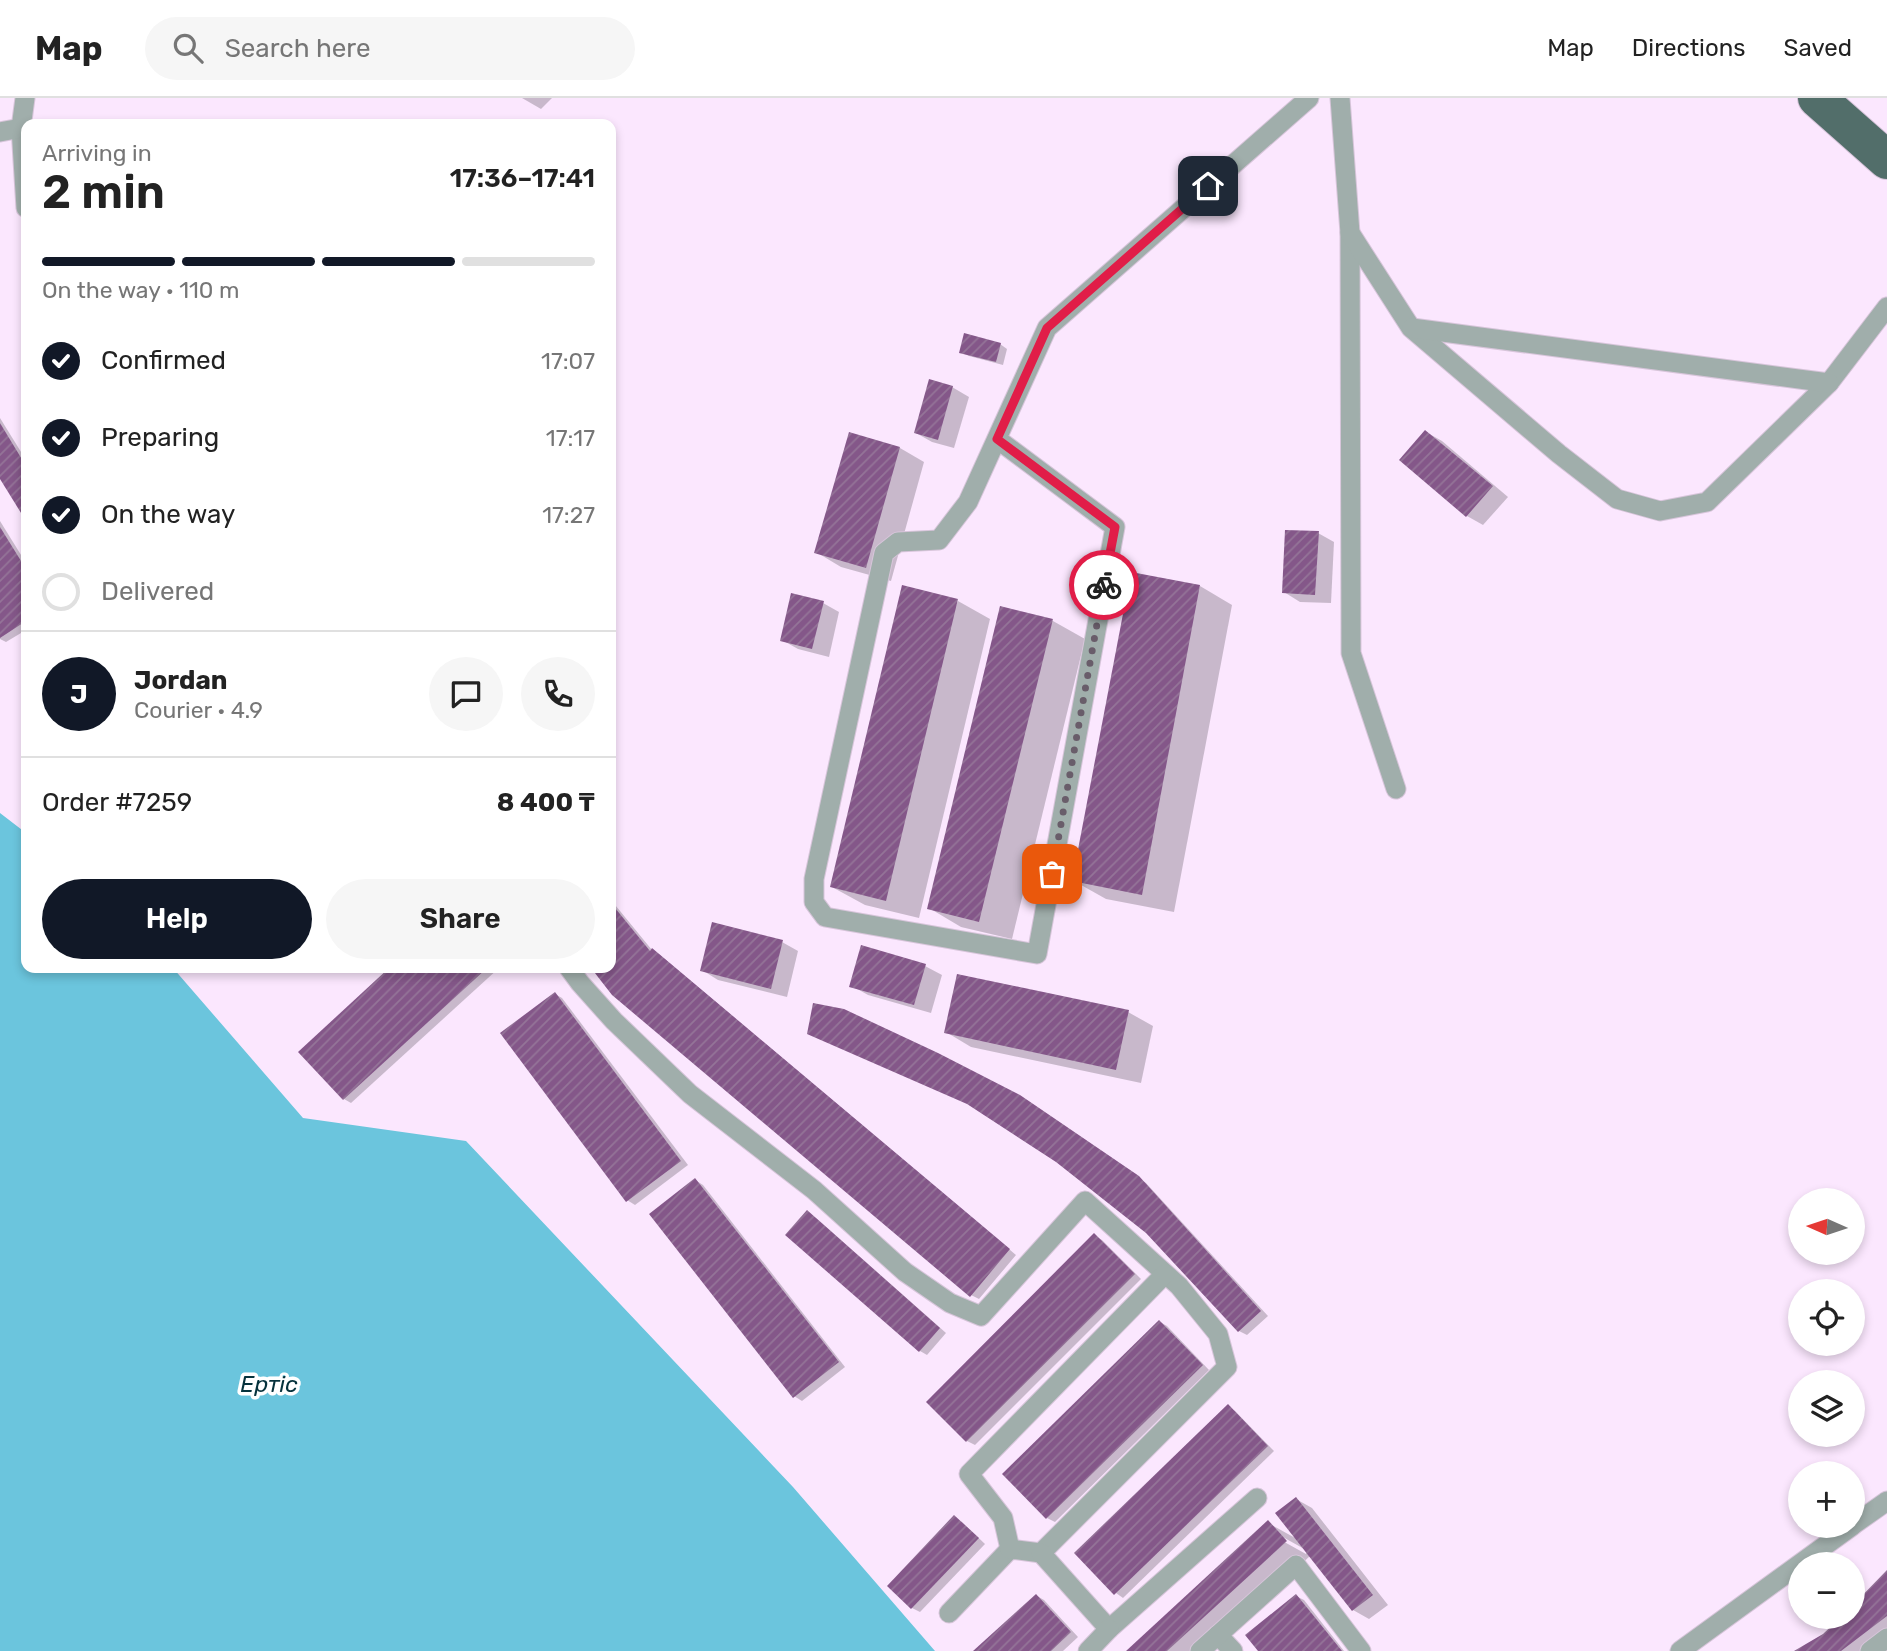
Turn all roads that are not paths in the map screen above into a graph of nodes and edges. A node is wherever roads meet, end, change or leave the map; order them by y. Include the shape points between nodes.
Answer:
1 (25, 98) edge
2 (1309, 98) edge
3 (1340, 98) edge
4 (1817, 98) edge
5 (22, 119) edge
6 (21, 128) edge
7 (0, 132) edge
8 (1887, 160) edge
9 (1350, 233) junction
10 (1887, 307) edge
11 (1411, 328) junction
12 (1829, 383) junction
13 (997, 439) junction
14 (1396, 789) dead end
15 (573, 973) edge
16 (1165, 1273) junction
17 (1257, 1498) dead end
18 (1887, 1501) edge
19 (1865, 1517) edge
20 (1836, 1538) edge
21 (1010, 1549) junction
22 (1041, 1553) junction
23 (949, 1613) dead end
24 (1109, 1629) junction
25 (1218, 1635) junction
26 (1887, 1638) edge
27 (1088, 1651) edge
28 (1200, 1651) edge
29 (1233, 1651) edge
30 (1361, 1651) edge
31 (1680, 1651) edge
32 (1870, 1651) edge

1 - 5 lane
2 - 13 lane via 1047,328
3 - 9 lane
4 - 8 highway
6 - 7 lane
9 - 11 lane
9 - 14 lane via 1351,653
10 - 12 lane
11 - 12 lane
11 - 12 lane via 1617,499 1660,511 1707,502
13 - 13 lane via 968,502 939,540 898,542 884,554 814,879 814,902 825,917 1037,954 1115,527
15 - 16 lane via 614,1021 690,1094 814,1190 905,1272 950,1303 981,1316 1085,1201
16 - 21 lane via 969,1474 1003,1518
16 - 22 lane via 1218,1334 1227,1367
17 - 24 lane
18 - 19 lane
20 - 31 lane
21 - 22 lane
21 - 23 lane
22 - 24 lane
24 - 27 lane
25 - 28 lane
25 - 29 lane
25 - 30 lane via 1296,1565
26 - 32 lane

